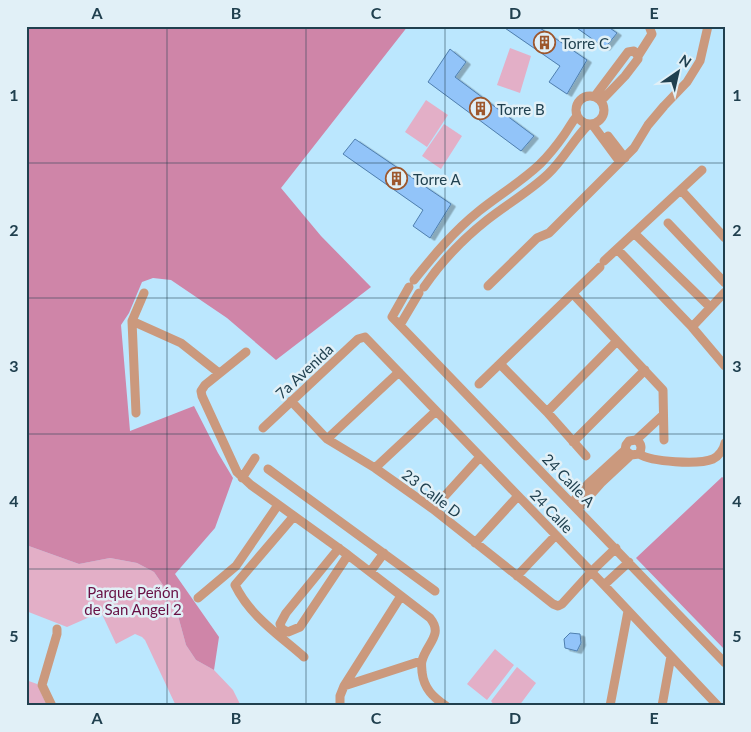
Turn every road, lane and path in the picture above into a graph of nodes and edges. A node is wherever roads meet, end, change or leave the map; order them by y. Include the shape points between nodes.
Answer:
1 (650, 26) edge
2 (708, 26) edge
3 (598, 98) junction
4 (577, 116) junction
5 (594, 122) junction
6 (623, 160) junction
7 (702, 170) dead end
8 (681, 190) junction
9 (668, 223) dead end
10 (634, 233) junction
11 (725, 238) edge
12 (440, 247) junction
13 (617, 249) junction
14 (449, 255) junction
15 (725, 283) edge
16 (488, 286) dead end
17 (725, 292) edge
18 (144, 293) dead end
19 (573, 294) junction
20 (710, 307) junction
21 (132, 321) junction
22 (400, 325) junction
23 (692, 327) junction
24 (364, 336) joint
25 (617, 341) junction
26 (246, 352) dead end
27 (500, 364) junction
28 (725, 366) edge
29 (645, 370) junction
30 (399, 372) junction
31 (219, 373) junction
32 (479, 384) dead end
33 (291, 401) junction
34 (436, 411) junction
35 (547, 412) junction
36 (136, 413) dead end
37 (663, 415) junction
38 (263, 428) dead end
39 (327, 439) junction
40 (636, 440) junction
41 (664, 440) dead end
42 (573, 442) junction
43 (725, 443) edge
44 (632, 453) junction
45 (586, 456) dead end
46 (480, 457) junction
47 (255, 458) dead end
48 (375, 468) junction
49 (268, 469) dead end
50 (242, 478) junction
51 (518, 496) junction
52 (278, 505) junction
53 (575, 506) junction
54 (433, 509) junction
55 (294, 516) junction
56 (556, 534) junction
57 (475, 543) junction
58 (339, 548) junction
59 (616, 548) junction
60 (384, 554) junction
61 (348, 555) junction
62 (629, 562) junction
63 (370, 572) junction
64 (592, 572) junction
65 (517, 576) junction
66 (604, 585) junction
67 (435, 591) dead end
68 (401, 596) junction
69 (198, 598) dead end
70 (628, 611) junction
71 (57, 629) dead end
72 (671, 656) junction
73 (304, 657) dead end
74 (421, 661) junction
75 (725, 663) edge
76 (344, 686) junction
77 (52, 706) edge
78 (340, 706) edge
79 (446, 706) edge
80 (610, 706) edge
81 (662, 706) edge
82 (718, 706) edge

1 - 3 street via 652,34 638,59 625,76
2 - 6 street via 702,54 692,76 648,125
3 - 4 street via 587,96 578,102
3 - 5 street via 604,111
4 - 5 street via 582,122
4 - 12 street via 539,165
5 - 6 street
5 - 14 street via 577,136 548,175 481,225
6 - 16 street via 549,233 537,238
7 - 8 street
8 - 10 street
8 - 11 street
9 - 15 street
10 - 13 street
10 - 20 street
12 - 14 street
12 - 22 street, 24 Calle A via 392,317
13 - 19 street
13 - 23 street
14 - 22 street via 421,290
17 - 20 street
18 - 21 street
19 - 25 street
19 - 27 street
20 - 23 street
21 - 31 street via 181,343
21 - 36 street
22 - 53 street, 24 Calle A
23 - 28 street
24 - 30 street, 24 Calle
24 - 33 street, 7a Avenida
25 - 29 street
25 - 35 street
26 - 31 street
27 - 32 street
27 - 35 street
29 - 37 street via 663,390
29 - 42 street
30 - 34 street, 24 Calle
30 - 39 street
31 - 50 street via 205,385 202,396
33 - 38 street, 7a Avenida
33 - 39 street, 23 Calle D
34 - 46 street, 24 Calle
34 - 48 street
35 - 42 street
37 - 40 street
37 - 41 street
39 - 48 street, 23 Calle D
40 - 44 street via 641,446
40 - 44 street via 626,445
42 - 45 street
43 - 44 street via 712,459 700,461 670,462
44 - 53 street
46 - 51 street, 24 Calle
46 - 54 street
47 - 50 street
48 - 54 street, 23 Calle D
49 - 60 street
50 - 52 street
51 - 56 street, 24 Calle
51 - 57 street
52 - 55 street
52 - 69 street via 236,566
53 - 59 street, 24 Calle A
54 - 57 street, 23 Calle D
55 - 58 street
55 - 73 street via 235,585 262,622
56 - 64 street, 24 Calle
56 - 65 street
57 - 65 street, 23 Calle D
58 - 61 street
58 - 61 street via 286,613 280,624 282,629 288,632 300,627
59 - 62 street, 24 Calle A
59 - 64 street
60 - 63 street
60 - 67 street
61 - 63 street
62 - 66 street
62 - 75 street, 24 Calle A
63 - 68 street
64 - 65 street, 23 Calle D via 558,606
64 - 66 street, 24 Calle
66 - 70 street, 24 Calle
68 - 74 street via 435,624 433,638
68 - 76 street
70 - 72 street, 24 Calle
70 - 80 street
71 - 77 street via 42,685
72 - 81 street
72 - 82 street, 24 Calle
74 - 76 street
74 - 79 street via 423,680 428,690
76 - 78 street

